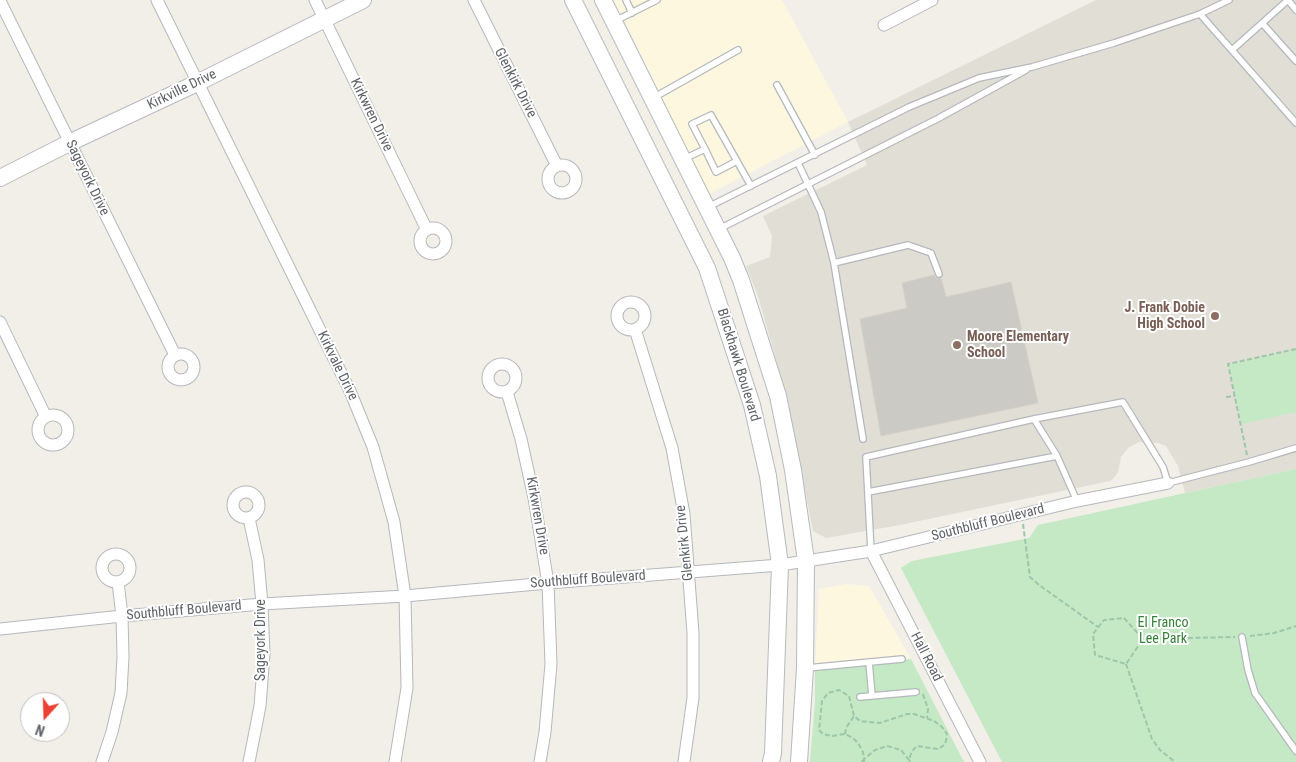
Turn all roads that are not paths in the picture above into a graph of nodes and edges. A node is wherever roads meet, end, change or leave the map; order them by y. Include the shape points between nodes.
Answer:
1 (157, 0) edge
2 (315, 0) edge
3 (363, 0) edge
4 (474, 0) edge
5 (573, 0) edge
6 (602, 0) edge
7 (626, 0) edge
8 (657, 0) edge
9 (932, 0) edge
10 (1229, 0) edge
11 (0, 1) edge
12 (1296, 10) edge
13 (632, 13) junction
14 (1200, 14) junction
15 (324, 18) junction
16 (613, 22) junction
17 (1262, 23) junction
18 (884, 25) dead end
19 (738, 50) dead end
20 (1232, 50) junction
21 (1296, 61) edge
22 (1032, 67) junction
23 (197, 83) junction
24 (777, 85) dead end
25 (651, 100) junction
26 (1296, 123) edge
27 (69, 143) junction
28 (705, 149) junction
29 (815, 155) junction
30 (682, 160) junction
31 (737, 162) junction
32 (798, 163) junction
33 (557, 166) dead end
34 (0, 178) edge
35 (808, 184) junction
36 (751, 186) junction
37 (706, 208) junction
38 (718, 229) junction
39 (427, 230) dead end
40 (688, 232) junction
41 (834, 263) junction
42 (939, 274) dead end
43 (0, 322) edge
44 (635, 329) dead end
45 (175, 355) dead end
46 (507, 392) dead end
47 (46, 417) dead end
48 (1034, 419) junction
49 (863, 438) dead end
50 (1296, 448) edge
51 (1057, 456) junction
52 (793, 470) junction
53 (768, 476) junction
54 (1168, 483) junction
55 (868, 492) junction
56 (1077, 501) junction
57 (249, 518) dead end
58 (871, 551) junction
59 (806, 562) junction
60 (780, 565) junction
61 (689, 573) junction
62 (118, 582) dead end
63 (548, 582) junction
64 (406, 596) junction
65 (262, 604) junction
66 (122, 616) junction
67 (0, 629) edge
68 (1242, 637) road end
69 (902, 659) dead end
70 (869, 662) junction
71 (805, 668) junction
72 (916, 692) road end
73 (872, 696) junction
74 (860, 697) dead end
75 (1296, 751) edge
76 (772, 757) edge
77 (800, 759) edge
78 (102, 762) edge
79 (249, 762) edge
80 (395, 762) edge
81 (540, 762) edge
82 (684, 762) edge
83 (980, 762) edge

1 - 23 street, Kirkvale Drive
2 - 15 street, Kirkwren Drive
3 - 15 main road, Kirkville Drive
4 - 33 street, Glenkirk Drive
5 - 40 main road, Blackhawk Boulevard
6 - 16 main road, Blackhawk Boulevard
7 - 13 lane
8 - 13 lane
9 - 18 street
10 - 14 lane
11 - 27 street, Sageyork Drive
12 - 17 lane via 1288,0
13 - 16 lane
14 - 20 lane
14 - 22 lane
15 - 23 main road, Kirkville Drive
15 - 39 street, Kirkwren Drive
16 - 25 main road, Blackhawk Boulevard
17 - 20 lane
17 - 21 lane
19 - 25 lane
20 - 26 lane
22 - 29 lane via 979,78 909,107
22 - 35 lane
23 - 27 main road, Kirkville Drive
23 - 64 street, Kirkvale Drive via 350,391 373,447 394,522
24 - 29 lane
25 - 30 main road, Blackhawk Boulevard
27 - 34 main road, Kirkville Drive
27 - 45 street, Sageyork Drive
28 - 30 lane
28 - 31 lane via 716,172
28 - 31 lane via 692,124 711,115
29 - 32 lane
30 - 37 main road, Blackhawk Boulevard
31 - 36 lane
32 - 35 lane
32 - 36 lane
35 - 38 lane
35 - 41 lane via 821,212
36 - 37 lane
37 - 38 main road, Blackhawk Boulevard
37 - 40 main road
38 - 40 main road
38 - 52 main road, Blackhawk Boulevard via 741,280 778,396
40 - 53 main road, Blackhawk Boulevard via 714,289 752,405
41 - 42 lane via 908,245 931,253
41 - 49 lane
43 - 47 street
44 - 61 street, Glenkirk Drive via 672,448 684,514
46 - 63 street, Kirkwren Drive via 534,498
48 - 51 lane
48 - 54 lane via 1123,402 1163,467
48 - 55 lane via 866,457
50 - 54 lane
51 - 55 lane
51 - 56 lane
52 - 53 main road
52 - 59 main road, Blackhawk Boulevard
53 - 60 main road, Blackhawk Boulevard
54 - 56 street, Southbluff Boulevard
55 - 58 lane
56 - 58 street, Southbluff Boulevard
57 - 65 street, Sageyork Drive via 258,560
58 - 59 street, Southbluff Boulevard
58 - 83 street, Hall Road
59 - 60 street, Southbluff Boulevard
59 - 71 main road, Blackhawk Boulevard
60 - 61 street, Southbluff Boulevard
60 - 76 main road, Blackhawk Boulevard
61 - 63 street, Southbluff Boulevard
61 - 82 street, Glenkirk Drive via 693,698
62 - 66 street
63 - 64 street, Southbluff Boulevard
63 - 81 street, Kirkwren Drive via 551,664
64 - 65 street, Southbluff Boulevard
64 - 80 street, Kirkvale Drive via 407,688
65 - 66 street, Southbluff Boulevard
65 - 79 street, Sageyork Drive via 264,654 260,706
66 - 67 street, Southbluff Boulevard
66 - 78 street via 121,693
68 - 75 lane via 1255,693
69 - 70 lane
70 - 71 lane
70 - 73 lane
71 - 77 main road, Blackhawk Boulevard
72 - 73 lane
73 - 74 lane
76 - 77 main road

